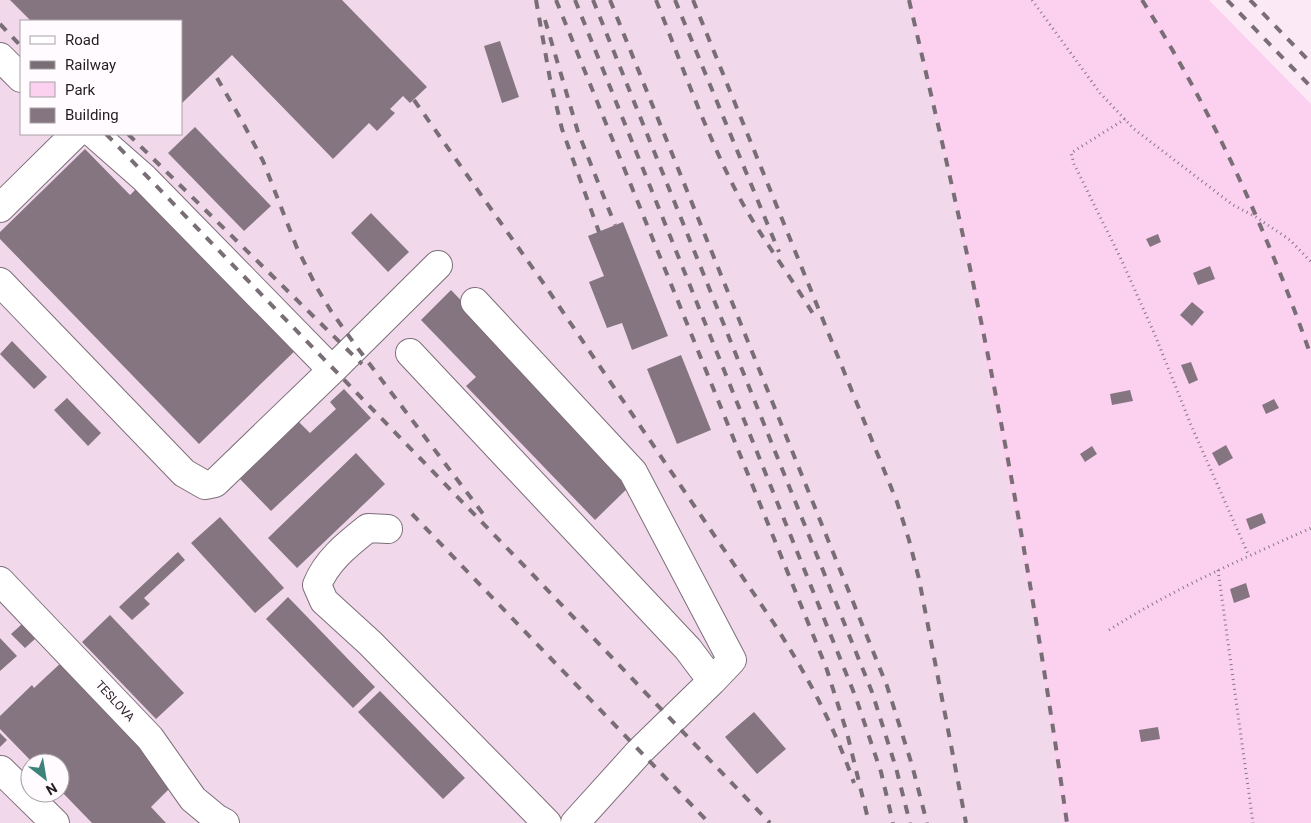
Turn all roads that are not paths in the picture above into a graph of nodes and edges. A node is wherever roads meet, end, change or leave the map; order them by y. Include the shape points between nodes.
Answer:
1 (0, 57) edge
2 (20, 77) edge
3 (74, 135) edge
4 (95, 135) edge
5 (0, 208) edge
6 (438, 265) dead end
7 (0, 282) edge
8 (475, 302) dead end
9 (410, 352) dead end
10 (332, 370) junction
11 (388, 529) dead end
12 (0, 581) edge
13 (712, 682) junction
14 (0, 771) edge
15 (218, 821) edge
16 (55, 823) edge
17 (547, 823) edge
18 (575, 823) edge

1 - 2 lane
3 - 5 lane
4 - 10 lane via 144,178
6 - 10 lane
7 - 10 lane via 184,473 205,484 215,483
8 - 13 lane via 633,472 732,660
9 - 13 lane via 688,649
11 - 17 lane via 368,528 342,549 322,573 317,585 324,601 370,643
12 - 15 lane, TESLOVA via 150,738 194,799
13 - 18 lane via 640,751
14 - 16 lane

